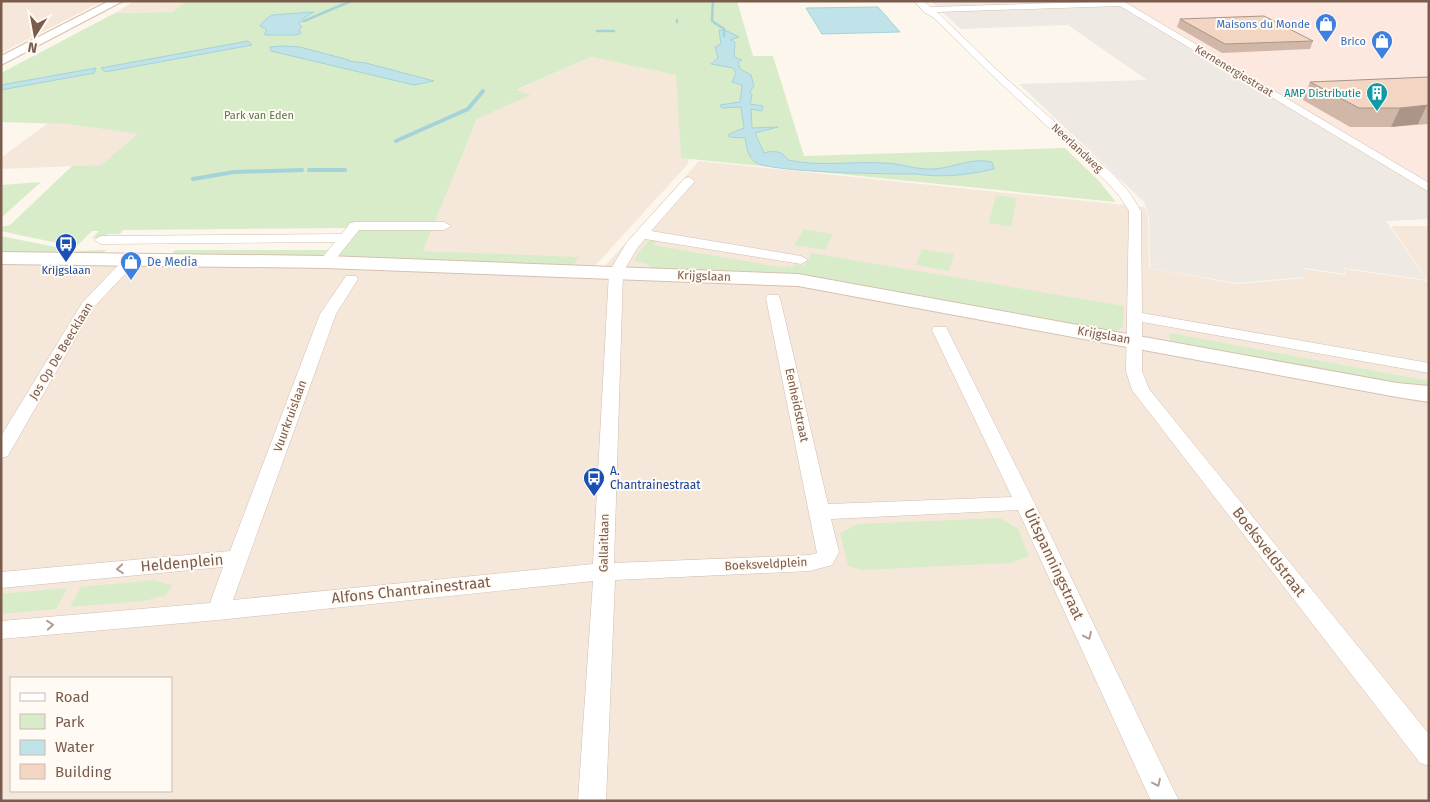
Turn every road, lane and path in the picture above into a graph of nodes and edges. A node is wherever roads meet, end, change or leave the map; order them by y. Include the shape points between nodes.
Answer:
1 (118, 1) edge
2 (918, 1) edge
3 (1119, 3) edge
4 (927, 10) junction
5 (1, 61) edge
6 (689, 181) dead end
7 (1429, 188) edge
8 (444, 226) dead end
9 (642, 234) junction
10 (345, 238) junction
11 (101, 240) dead end
12 (1, 258) edge
13 (132, 259) junction
14 (801, 260) dead end
15 (326, 262) junction
16 (616, 272) junction
17 (351, 279) dead end
18 (773, 298) dead end
19 (1134, 316) junction
20 (940, 330) dead end
21 (1134, 341) junction
22 (1429, 368) edge
23 (1429, 396) edge
24 (1, 452) edge
25 (1025, 503) junction
26 (820, 512) junction
27 (238, 558) junction
28 (604, 572) junction
29 (1, 580) edge
30 (218, 611) junction
31 (1, 630) edge
32 (1429, 754) edge
33 (592, 801) edge
34 (1165, 801) edge

1 - 5 street
2 - 4 street, Neerlandweg
3 - 4 street
3 - 7 street, Kernenergiestraat
4 - 19 street, Neerlandweg via 1125,195 1136,212
6 - 9 street, Gallaitlaan
8 - 10 street via 355,226
9 - 14 street
9 - 16 street, Gallaitlaan via 628,250
10 - 11 street
10 - 15 street
12 - 13 street, Krijgslaan
13 - 15 street, Krijgslaan
13 - 24 street, Jos Op De Beecklaan via 87,306
15 - 16 street, Krijgslaan
16 - 21 street, Krijgslaan via 798,280
16 - 28 street, Gallaitlaan
17 - 27 street, Vuurkruislaan via 328,314
18 - 26 street, Eenheidstraat
19 - 21 street, Neerlandweg
19 - 22 street, Krijgslaan
20 - 25 street, Uitspanningstraat
21 - 23 street, Krijgslaan
21 - 32 street, Boeksveldstraat via 1134,372 1141,390
25 - 26 street
25 -> 34 street, Uitspanningstraat
26 - 28 street, Boeksveldplein via 828,552 824,559 810,563
27 -> 29 street, Heldenplein
27 - 30 street, Heldenplein
28 - 30 street, Alfons Chantrainestraat
28 - 33 street, Gallaitlaan
31 -> 30 street

